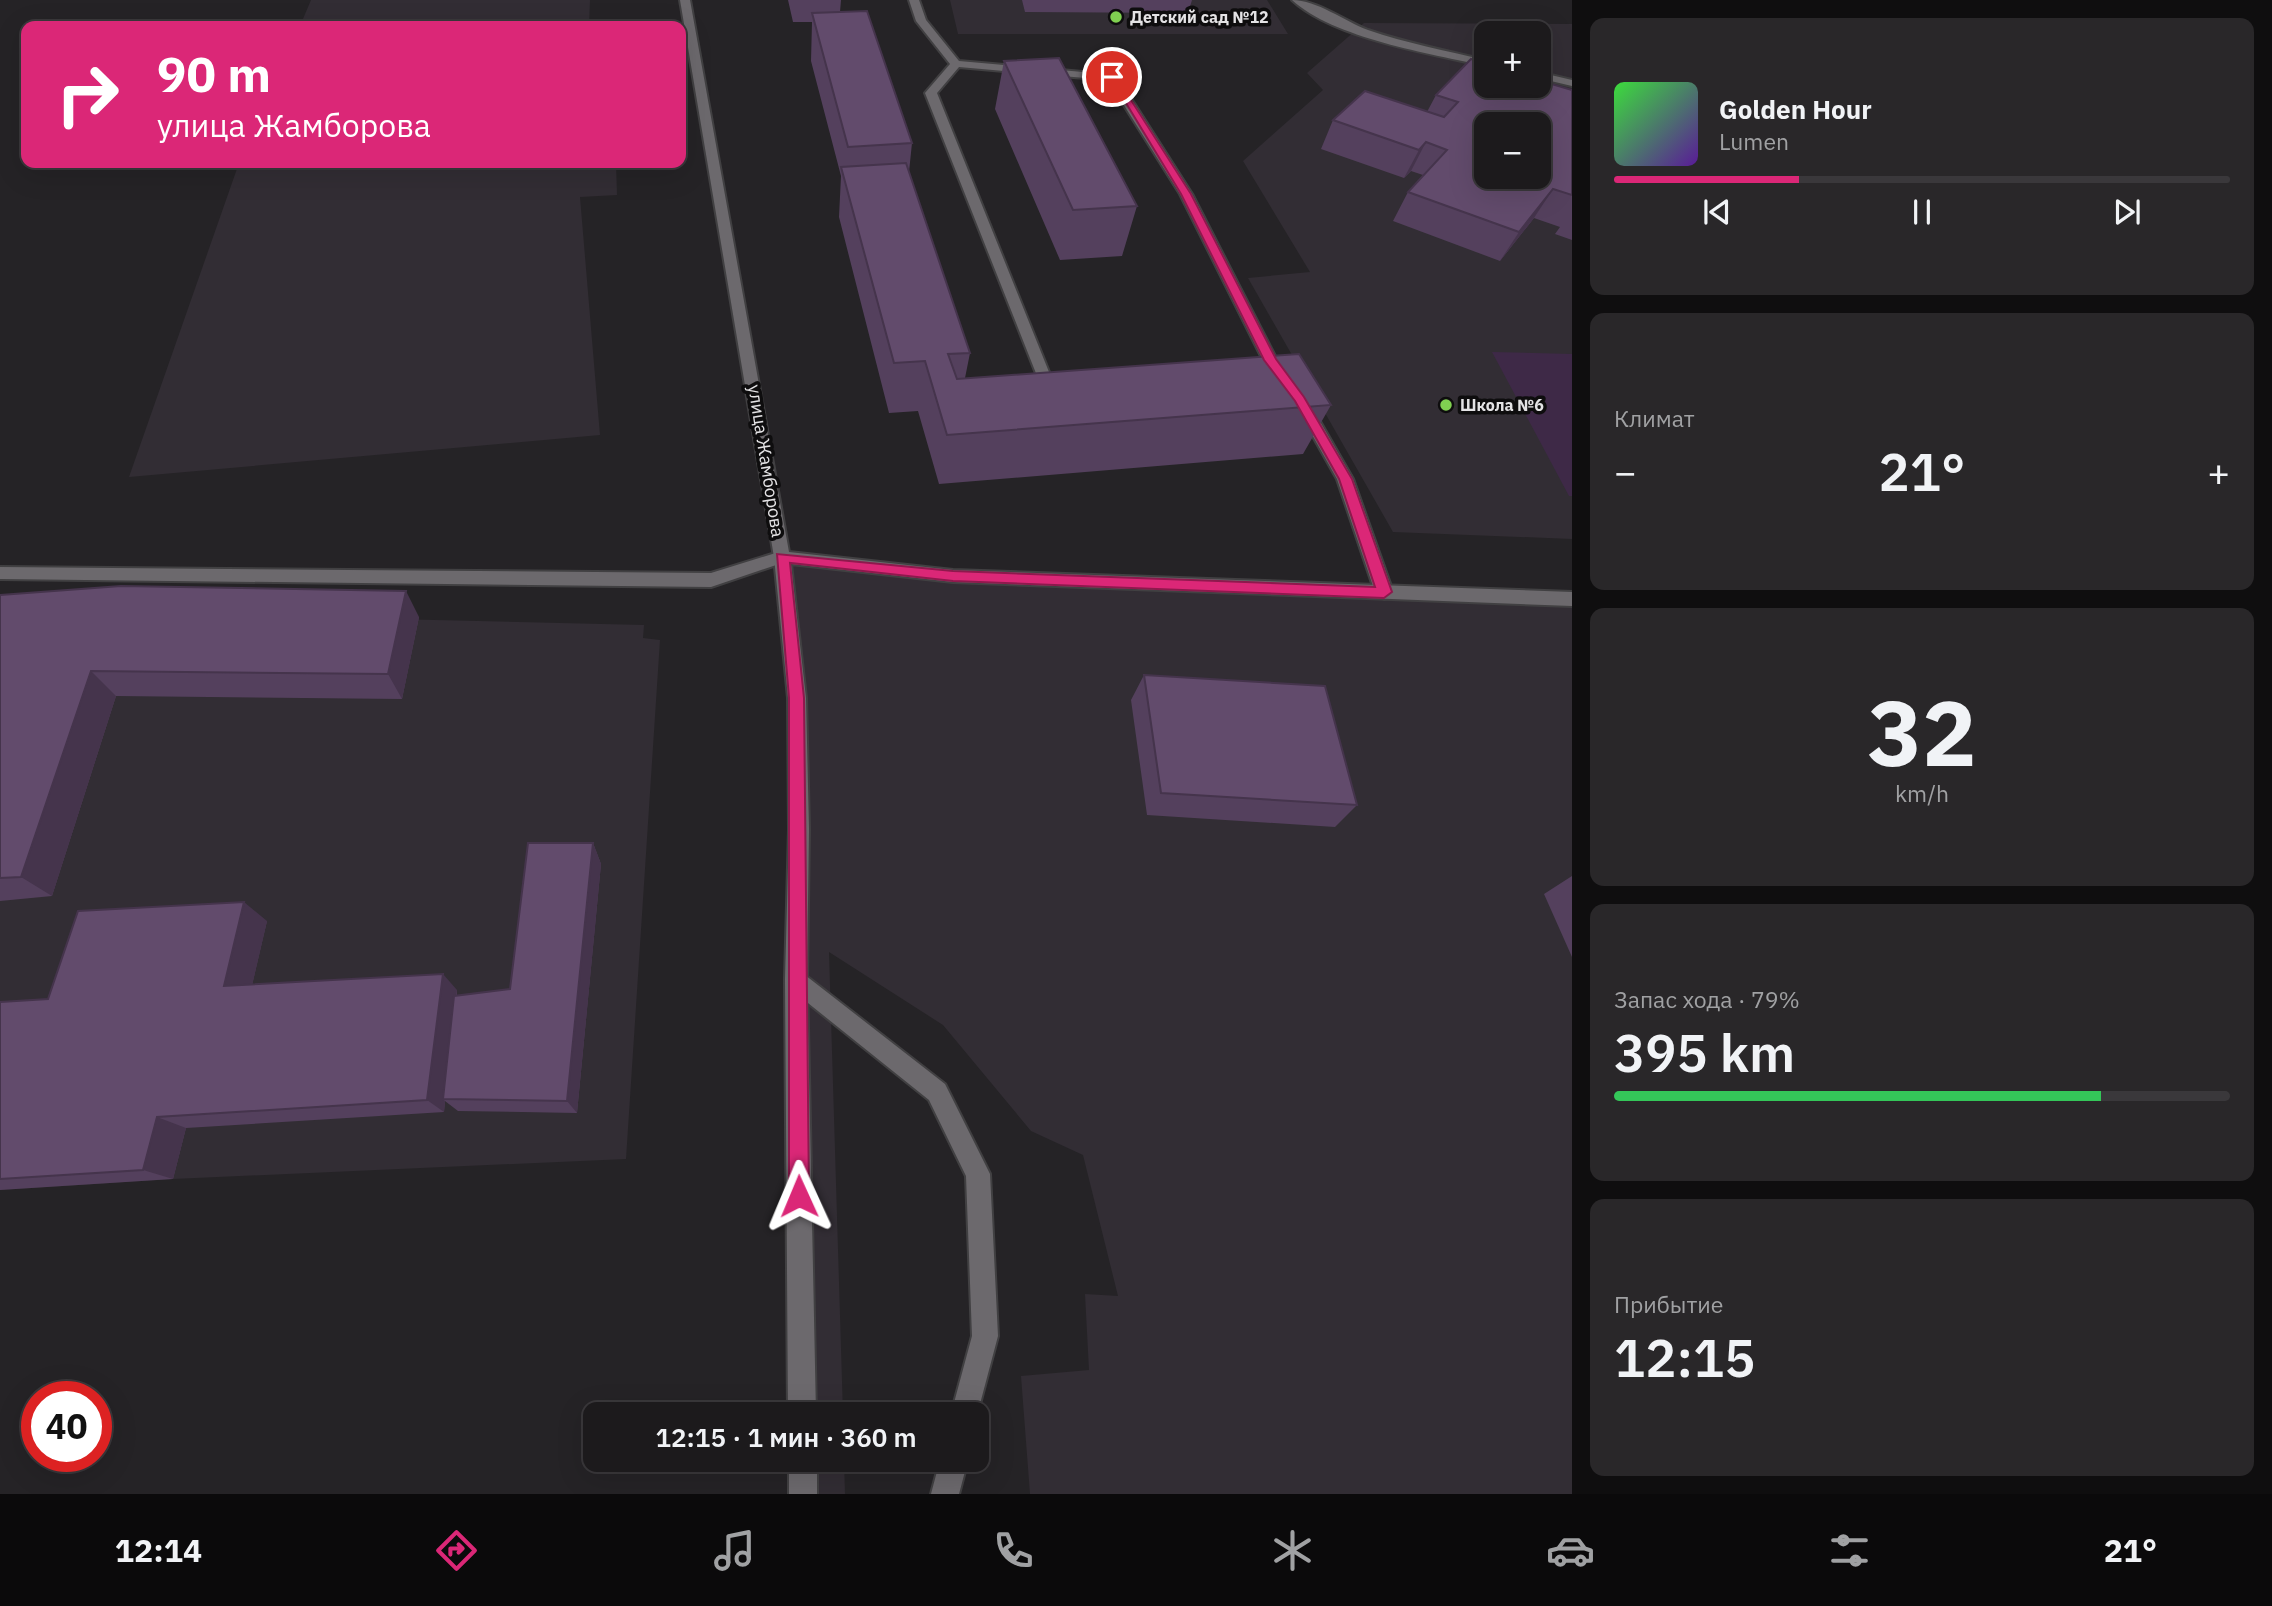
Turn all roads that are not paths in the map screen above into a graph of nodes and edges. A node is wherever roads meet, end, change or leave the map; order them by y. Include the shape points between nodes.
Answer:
1 (685, 0) edge
2 (914, 0) edge
3 (1297, 0) edge
4 (1474, 60) edge
5 (956, 64) junction
6 (1551, 78) edge
7 (1572, 83) edge
8 (1074, 384) edge
9 (782, 557) junction
10 (0, 573) edge
11 (1384, 592) junction
12 (1572, 599) edge
13 (796, 979) junction
14 (802, 1402) edge
15 (968, 1402) edge
16 (803, 1472) edge
17 (951, 1472) edge
18 (803, 1494) edge
19 (945, 1494) edge

1 - 9 street, улица Жамборова
2 - 5 street via 921,21
3 - 4 street via 1321,16 1412,46
5 - 8 street via 931,93 1048,388
5 - 11 street via 1112,77 1186,194 1264,361 1296,395 1345,479
6 - 7 street
9 - 10 street via 711,580
9 - 11 street, улица Жамборова via 953,576
9 - 13 street via 797,698
11 - 12 street, улица Жамборова
13 - 14 street
13 - 15 street via 937,1092 978,1174 985,1335
16 - 18 street
17 - 19 street

